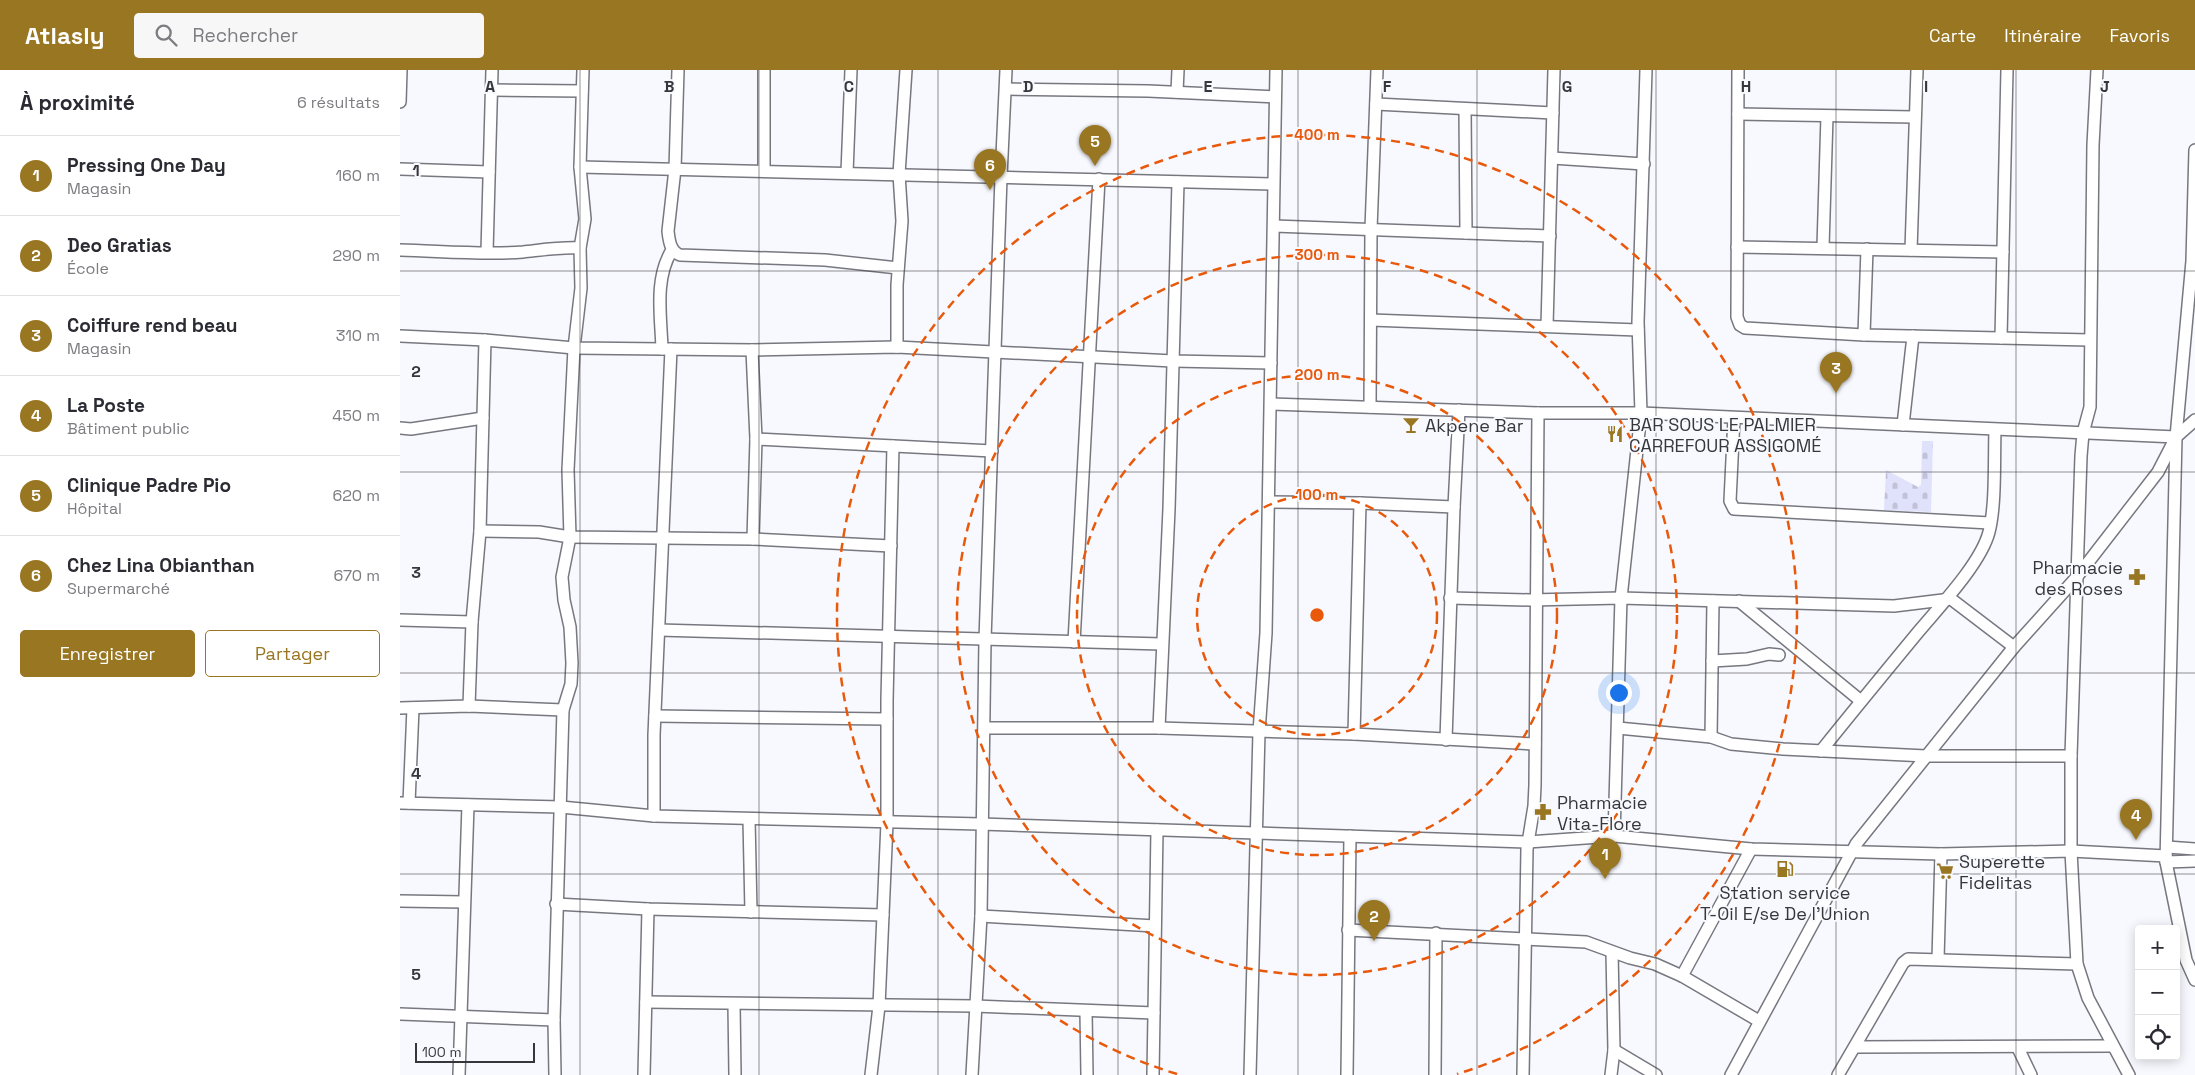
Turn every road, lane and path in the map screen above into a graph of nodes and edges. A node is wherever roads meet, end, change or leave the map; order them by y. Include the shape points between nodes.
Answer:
1 (492, 70) edge
2 (583, 70) edge
3 (678, 70) edge
4 (764, 70) edge
5 (851, 70) edge
6 (906, 70) edge
7 (1006, 70) edge
8 (1178, 70) edge
9 (1276, 70) edge
10 (1377, 70) edge
11 (1554, 70) edge
12 (1646, 70) edge
13 (1738, 70) edge
14 (1916, 70) edge
15 (2006, 70) edge
16 (2097, 70) edge
17 (400, 72) edge
18 (1006, 89) junction
19 (492, 90) junction
20 (582, 91) junction
21 (1177, 92) junction
22 (1275, 97) junction
23 (400, 102) edge
24 (1376, 104) junction
25 (1465, 109) junction
26 (1553, 112) junction
27 (1738, 114) junction
28 (1827, 116) junction
29 (1914, 117) junction
30 (2195, 150) edge
31 (1552, 158) junction
32 (1644, 164) junction
33 (580, 166) junction
34 (400, 169) edge
35 (675, 170) junction
36 (764, 171) junction
37 (489, 172) junction
38 (847, 173) junction
39 (899, 174) junction
40 (1001, 177) junction
41 (1099, 179) junction
42 (1178, 182) junction
43 (1273, 184) junction
44 (1274, 226) junction
45 (1371, 229) junction
46 (1466, 233) junction
47 (1550, 236) junction
48 (1737, 247) junction
49 (1823, 247) junction
50 (580, 248) junction
51 (1867, 249) junction
52 (400, 250) edge
53 (672, 250) junction
54 (1910, 250) junction
55 (487, 252) junction
56 (2003, 252) junction
57 (898, 268) junction
58 (1371, 320) junction
59 (1547, 326) junction
60 (1638, 330) junction
61 (1864, 335) junction
62 (400, 336) edge
63 (1913, 336) junction
64 (2000, 338) junction
65 (485, 340) junction
66 (2090, 340) junction
67 (897, 347) junction
68 (574, 348) junction
69 (667, 349) junction
70 (752, 350) junction
71 (996, 353) junction
72 (1089, 356) junction
73 (1173, 361) junction
74 (1272, 363) junction
75 (1271, 404) junction
76 (1370, 407) junction
77 (1459, 410) junction
78 (1538, 412) junction
79 (1641, 413) junction
80 (483, 418) junction
81 (1734, 418) junction
82 (2195, 420) edge
83 (1903, 425) junction
84 (400, 428) edge
85 (1995, 430) junction
86 (2083, 434) junction
87 (2176, 436) junction
88 (756, 439) junction
89 (893, 446) junction
90 (992, 451) junction
91 (1269, 502) junction
92 (1360, 503) junction
93 (1454, 507) junction
94 (1990, 523) junction
95 (480, 531) junction
96 (570, 537) junction
97 (663, 538) junction
98 (753, 540) junction
99 (891, 546) junction
100 (2076, 578) junction
101 (1450, 598) junction
102 (1621, 598) junction
103 (1946, 598) junction
104 (1538, 599) junction
105 (1713, 601) junction
106 (1739, 601) junction
107 (400, 620) edge
108 (472, 622) junction
109 (659, 630) junction
110 (888, 637) junction
111 (985, 640) junction
112 (1074, 642) junction
113 (1162, 644) junction
114 (2014, 647) junction
115 (1779, 654) dead end
116 (1712, 662) junction
117 (1861, 701) junction
118 (469, 706) junction
119 (400, 708) edge
120 (413, 708) junction
121 (563, 710) junction
122 (655, 716) junction
123 (887, 719) junction
124 (985, 728) junction
125 (1159, 728) junction
126 (1618, 728) junction
127 (1258, 732) junction
128 (1354, 734) junction
129 (1711, 737) junction
130 (1446, 740) junction
131 (1535, 744) junction
132 (1821, 751) junction
133 (1926, 756) junction
134 (2070, 756) junction
135 (405, 803) edge
136 (468, 805) junction
137 (561, 808) junction
138 (654, 816) junction
139 (749, 819) junction
140 (887, 823) junction
141 (981, 824) junction
142 (1157, 830) junction
143 (1256, 834) junction
144 (1350, 836) junction
145 (1614, 836) junction
146 (1528, 842) junction
147 (1751, 849) junction
148 (2195, 849) edge
149 (1852, 851) junction
150 (2071, 851) junction
151 (1941, 854) junction
152 (2167, 855) junction
153 (2195, 861) edge
154 (400, 901) edge
155 (464, 902) junction
156 (556, 904) junction
157 (648, 910) junction
158 (751, 912) junction
159 (884, 914) junction
160 (981, 916) junction
161 (1155, 926) junction
162 (1348, 930) junction
163 (1436, 933) junction
164 (1526, 939) junction
165 (1612, 952) junction
166 (1938, 959) junction
167 (2077, 964) junction
168 (1682, 976) junction
169 (2195, 980) edge
170 (646, 1002) junction
171 (734, 1004) junction
172 (879, 1006) junction
173 (975, 1006) junction
174 (1086, 1011) junction
175 (1154, 1013) junction
176 (400, 1014) edge
177 (461, 1016) junction
178 (554, 1020) junction
179 (1759, 1021) junction
180 (2112, 1046) junction
181 (1855, 1047) junction
182 (2018, 1048) junction
183 (1614, 1050) junction
184 (458, 1075) edge
185 (555, 1075) edge
186 (644, 1075) edge
187 (735, 1075) edge
188 (871, 1075) edge
189 (972, 1075) edge
190 (1087, 1075) edge
191 (1153, 1075) edge
192 (1250, 1075) edge
193 (1347, 1075) edge
194 (1435, 1075) edge
195 (1523, 1075) edge
196 (1611, 1075) edge
197 (1656, 1075) edge
198 (1731, 1075) edge
199 (1838, 1075) edge
200 (2032, 1075) edge
201 (2129, 1075) edge

1 - 19 street
2 - 20 street
3 - 35 street
4 - 36 street
5 - 38 street
6 - 39 street
7 - 18 street
8 - 21 street
9 - 22 street
10 - 24 street
11 - 26 street
12 - 32 street
13 - 27 street
14 - 29 street
15 - 56 street
16 - 66 street
17 - 23 street
18 - 21 street
18 - 40 street
19 - 20 street
19 - 37 street
20 - 33 street
21 - 22 street
22 - 43 street
24 - 25 street
24 - 45 street
25 - 26 street
25 - 46 street
26 - 31 street
27 - 28 street
27 - 48 street
28 - 29 street
28 - 49 street
29 - 54 street
30 - 87 street via 2192,261
31 - 32 street
31 - 47 street
32 - 60 street
33 - 35 street
33 - 50 street via 585,212
34 - 37 street
35 - 36 street
35 - 53 street via 668,230
36 - 38 street
37 - 55 street
38 - 39 street
39 - 40 street
39 - 57 street via 902,221
40 - 41 street
40 - 71 street
41 - 42 street
41 - 72 street
42 - 43 street
42 - 73 street
43 - 44 street
44 - 45 street
44 - 74 street
45 - 46 street
45 - 58 street
46 - 47 street
47 - 59 street
48 - 49 street
48 - 61 street via 1736,318 1744,328
49 - 51 street
50 - 55 street
50 - 68 street via 582,288
51 - 54 street
51 - 61 street
52 - 55 street
53 - 57 street via 680,255 826,260
53 - 69 street via 664,262 660,279
54 - 56 street
56 - 64 street
57 - 67 street
58 - 59 street
58 - 76 street
59 - 60 street
60 - 79 street
61 - 63 street
62 - 65 street
63 - 64 street
63 - 83 street
64 - 66 street
65 - 68 street
65 - 80 street
66 - 86 street via 2090,407
67 - 70 street
67 - 71 street
68 - 69 street
68 - 96 street via 568,470
69 - 70 street
69 - 97 street
70 - 88 street
71 - 72 street
71 - 90 street
72 - 73 street
72 - 112 street
73 - 74 street
73 - 113 street
74 - 75 street
75 - 76 street
75 - 91 street
76 - 77 street
77 - 78 street
77 - 93 street
78 - 79 street
78 - 104 street
79 - 81 street
79 - 102 street
80 - 84 street
80 - 95 street
81 - 83 street
81 - 94 street via 1730,501 1734,509
82 - 87 street
83 - 85 street
85 - 86 street
85 - 94 street
86 - 87 street
86 - 100 street
87 - 100 street via 2158,472
87 - 152 street
88 - 89 street
88 - 98 street
89 - 90 street
89 - 99 street
90 - 111 street
91 - 92 street
91 - 127 street via 1266,633
92 - 93 street
92 - 128 street
93 - 101 street
94 - 103 street via 1983,546
95 - 96 street via 539,532
95 - 108 street
96 - 97 street
96 - 121 street via 562,585 570,627 572,663 571,684
97 - 98 street
97 - 109 street
98 - 99 street
99 - 110 street
100 - 114 street
100 - 134 street
101 - 104 street
101 - 130 street
102 - 104 street
102 - 105 street
102 - 126 street
103 - 106 street via 1894,606
103 - 114 street via 1955,600
103 - 117 street
104 - 131 street
105 - 106 street
105 - 116 street
106 - 117 street
107 - 108 street
108 - 118 street
109 - 110 street
109 - 122 street
110 - 111 street
110 - 123 street
111 - 112 street
111 - 124 street
112 - 113 street
113 - 125 street
114 - 133 street
115 - 116 street
116 - 129 street
117 - 132 street
118 - 120 street
118 - 121 street
119 - 120 street
120 - 135 street
121 - 137 street
122 - 123 street
122 - 138 street
123 - 140 street
124 - 125 street
124 - 141 street
125 - 127 street
126 - 129 street
126 - 145 street
127 - 128 street
127 - 143 street
128 - 130 street
129 - 132 street via 1731,744
130 - 131 street
131 - 146 street via 1534,806
132 - 133 street
133 - 134 street
133 - 149 street
134 - 150 street
135 - 136 street
136 - 137 street
136 - 155 street
137 - 138 street
137 - 156 street
138 - 139 street
139 - 140 street
139 - 158 street
140 - 141 street
140 - 159 street
141 - 142 street
141 - 160 street
142 - 143 street
142 - 161 street
143 - 144 street
143 - 192 street
144 - 146 street
144 - 162 street
145 - 146 street
145 - 147 street
146 - 164 street
147 - 149 street
147 - 168 street
148 - 152 street
149 - 151 street
149 - 179 street
150 - 151 street
150 - 152 street
150 - 167 street
151 - 166 street
152 - 153 street
152 - 169 street via 2186,960
154 - 155 street
155 - 177 street
156 - 157 street
156 - 178 street
157 - 158 street
157 - 170 street
158 - 159 street
159 - 172 street
160 - 161 street
160 - 173 street
161 - 175 street
162 - 163 street
162 - 193 street
163 - 164 street
163 - 194 street
164 - 165 street via 1586,942
164 - 195 street
165 - 168 street via 1655,964
165 - 183 street
166 - 167 street
166 - 181 street via 1905,960
167 - 180 street via 2088,998
168 - 179 street
170 - 171 street
170 - 186 street
171 - 172 street
171 - 187 street
172 - 173 street
172 - 188 street
173 - 174 street
173 - 189 street
174 - 175 street
174 - 190 street
175 - 191 street
176 - 177 street
177 - 178 street
177 - 184 street
178 - 185 street
179 - 198 street
180 - 182 street
180 - 201 street
181 - 182 street
181 - 199 street
182 - 200 street
183 - 196 street
183 - 197 street

